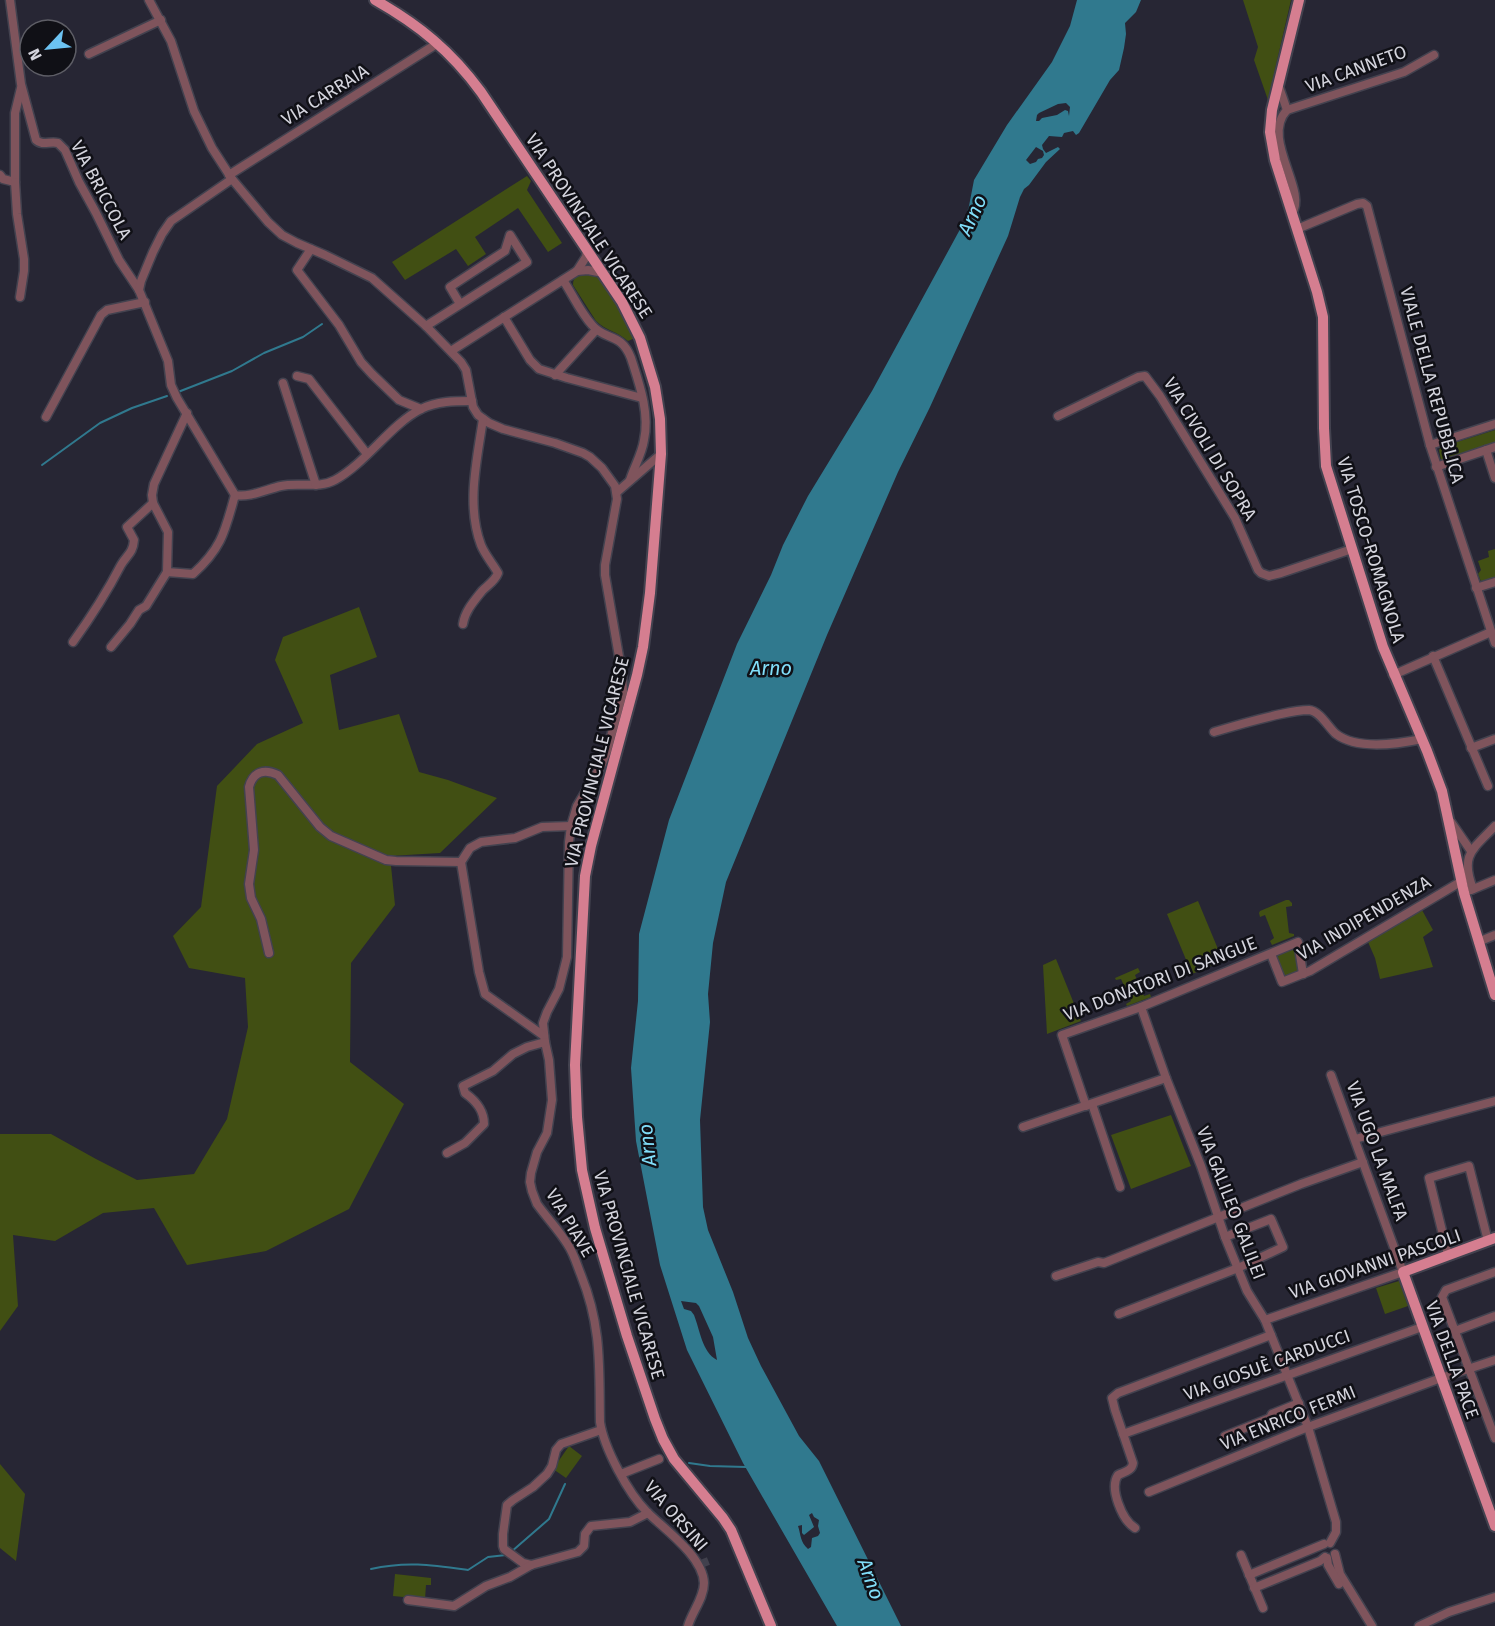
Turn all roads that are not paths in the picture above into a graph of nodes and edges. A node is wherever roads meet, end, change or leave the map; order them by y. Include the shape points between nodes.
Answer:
1 (10, 0) edge
2 (149, 0) edge
3 (375, 0) edge
4 (1299, 0) edge
5 (161, 20) junction
6 (438, 43) junction
7 (89, 54) dead end
8 (1434, 55) dead end
9 (21, 84) junction
10 (1278, 84) junction
11 (1287, 110) junction
12 (0, 175) edge
13 (231, 177) junction
14 (15, 182) junction
15 (1292, 213) junction
16 (1297, 230) junction
17 (311, 249) junction
18 (587, 249) junction
19 (577, 271) junction
20 (604, 274) junction
21 (563, 280) junction
22 (139, 290) junction
23 (20, 297) dead end
24 (145, 302) junction
25 (460, 304) junction
26 (504, 317) junction
27 (426, 326) junction
28 (596, 330) junction
29 (451, 351) junction
30 (555, 375) junction
31 (297, 376) dead end
32 (283, 383) dead end
33 (642, 398) junction
34 (472, 401) junction
35 (421, 409) junction
36 (187, 413) junction
37 (1058, 416) dead end
38 (46, 417) dead end
39 (483, 419) junction
40 (1495, 424) edge
41 (1430, 446) junction
42 (1491, 449) edge
43 (367, 454) junction
44 (661, 454) junction
45 (1436, 467) junction
46 (1495, 478) edge
47 (630, 480) junction
48 (316, 484) junction
49 (617, 492) junction
50 (236, 495) junction
51 (153, 503) junction
52 (1352, 549) junction
53 (167, 572) junction
54 (1495, 582) edge
55 (1476, 588) junction
56 (463, 624) dead end
57 (1491, 632) junction
58 (73, 642) dead end
59 (1495, 643) edge
60 (111, 647) dead end
61 (1433, 656) junction
62 (1393, 675) junction
63 (1214, 732) dead end
64 (1422, 739) junction
65 (1495, 739) edge
66 (1471, 748) junction
67 (1488, 786) dead end
68 (1449, 820) junction
69 (571, 826) junction
70 (1495, 826) edge
71 (1471, 852) junction
72 (461, 862) junction
73 (1495, 880) edge
74 (1462, 881) junction
75 (1469, 891) junction
76 (1495, 935) edge
77 (1479, 942) junction
78 (269, 952) dead end
79 (1271, 954) junction
80 (1303, 974) junction
81 (1282, 982) joint
82 (1495, 995) edge
83 (1141, 1007) junction
84 (544, 1039) junction
85 (1331, 1076) dead end
86 (1166, 1078) junction
87 (1495, 1101) edge
88 (1089, 1105) junction
89 (1023, 1127) dead end
90 (1355, 1139) junction
91 (447, 1153) dead end
92 (1364, 1162) junction
93 (1120, 1187) dead end
94 (1218, 1217) junction
95 (1225, 1237) junction
96 (1492, 1239) edge
97 (1448, 1255) junction
98 (1238, 1268) junction
99 (1403, 1272) junction
100 (1495, 1272) edge
101 (1056, 1276) dead end
102 (1119, 1314) dead end
103 (1495, 1316) edge
104 (1265, 1320) junction
105 (1422, 1326) junction
106 (1455, 1331) junction
107 (1271, 1335) junction
108 (1495, 1360) edge
109 (1470, 1369) junction
110 (1287, 1375) junction
111 (1441, 1378) junction
112 (1299, 1403) junction
113 (1495, 1404) edge
114 (1484, 1407) junction
115 (1308, 1427) junction
116 (601, 1430) junction
117 (1123, 1434) junction
118 (1226, 1436) dead end
119 (1495, 1438) edge
120 (658, 1459) dead end
121 (621, 1474) junction
122 (1149, 1492) dead end
123 (648, 1513) junction
124 (1495, 1526) edge
125 (1135, 1528) dead end
126 (1327, 1543) junction
127 (1240, 1555) dead end
128 (1329, 1556) junction
129 (531, 1565) junction
130 (1249, 1575) junction
131 (1254, 1588) junction
132 (1495, 1597) edge
133 (408, 1600) dead end
134 (1263, 1608) dead end
135 (688, 1626) edge
136 (771, 1626) edge
137 (1366, 1626) edge
138 (1372, 1626) edge
139 (1419, 1626) edge

1 - 9 street, VIA BRICCOLA
2 - 5 street
3 - 6 main road, VIA PROVINCIALE VICARESE
4 - 10 main road, VIA TOSCO-ROMAGNOLA
5 - 7 street
5 - 13 street via 177,55 194,111
6 - 13 street, VIA CARRAIA
6 - 18 main road, VIA PROVINCIALE VICARESE via 482,92
8 - 11 street, VIA CANNETO via 1404,72
9 - 14 street via 15,113
9 - 22 street, VIA BRICCOLA via 36,140 57,143 65,150 109,243
10 - 11 street, VIA CANNETO
10 - 15 main road, VIA TOSCO-ROMAGNOLA via 1271,140
11 - 15 street, VIA CANNETO via 1279,135 1296,198
12 - 14 street
13 - 17 street via 275,229
13 - 22 street, VIA CARRAIA via 171,221 153,252
14 - 23 street via 24,259
15 - 16 main road, VIA TOSCO-ROMAGNOLA
16 - 41 street, VIALE DELLA REPUBBLICA via 1357,204 1367,206
16 - 52 main road, VIA TOSCO-ROMAGNOLA via 1324,325 1326,466
17 - 27 street via 372,278
17 - 35 street via 297,270 372,374 399,400
18 - 19 street
18 - 20 main road, VIA PROVINCIALE VICARESE
19 - 20 street
19 - 21 street
20 - 44 main road, VIA PROVINCIALE VICARESE via 629,315 648,361 659,408
21 - 26 street
21 - 28 street
22 - 24 street, VIA BRICCOLA
24 - 36 street, VIA BRICCOLA via 168,361 171,385
24 - 38 street via 107,310 101,315
25 - 25 street via 450,287 505,251 510,235 527,262
25 - 27 street
26 - 29 street
26 - 30 street via 535,366
27 - 29 street
28 - 30 street
28 - 33 street via 625,345
29 - 34 street via 466,370
30 - 33 street
31 - 43 street via 309,379
32 - 48 street
33 - 47 street via 645,436
34 - 35 street via 441,402
34 - 39 street
35 - 43 street
36 - 50 street, VIA BRICCOLA
36 - 51 street via 154,484
37 - 52 street, VIA CIVOLI DI SOPRA via 1145,376 1235,518 1261,573 1281,573
39 - 49 street via 503,429 583,453 602,468
39 - 56 street via 474,504 482,548 498,573 468,608
40 - 41 street
41 - 45 street, VIALE DELLA REPUBBLICA
42 - 45 street
42 - 46 street
43 - 48 street via 339,477
44 - 47 street
44 - 136 main road, VIA PROVINCIALE VICARESE via 643,647 585,876 575,1065 577,1117 582,1170 595,1227 655,1419 674,1459 731,1530
45 - 55 street, VIALE DELLA REPUBBLICA
47 - 49 street
48 - 50 street via 284,485
49 - 69 street via 605,575 623,692 607,751 581,798
50 - 53 street via 220,542 208,560 193,574
51 - 53 street via 168,532
51 - 58 street via 127,527 134,540 130,554
52 - 62 main road, VIA TOSCO-ROMAGNOLA
53 - 60 street via 146,606
54 - 55 street
55 - 57 street, VIALE DELLA REPUBBLICA
57 - 59 street, VIALE DELLA REPUBBLICA
57 - 61 street
61 - 62 street
61 - 66 street
62 - 64 main road, VIA TOSCO-ROMAGNOLA
63 - 64 street via 1252,720 1309,710 1339,736 1351,741 1390,744
64 - 68 main road, VIA TOSCO-ROMAGNOLA
65 - 66 street
66 - 67 street
68 - 71 street
68 - 74 main road, VIA TOSCO-ROMAGNOLA
69 - 72 street via 542,827 515,838 481,842 470,848
69 - 84 street via 567,957 559,988 544,1018
70 - 71 street
71 - 75 street via 1467,864
72 - 78 street via 396,861 331,836 278,775 270,771 260,773 251,778 249,787 254,850 249,884
72 - 84 street via 484,994
73 - 75 street
74 - 75 main road, VIA TOSCO-ROMAGNOLA
74 - 80 street, VIA INDIPENDENZA
75 - 77 main road, VIA TOSCO-ROMAGNOLA
76 - 77 street
77 - 82 main road, VIA TOSCO-ROMAGNOLA
79 - 80 street, VIA DONATORI DI SANGUE via 1298,942
79 - 81 street, VIA DONATORI DI SANGUE
79 - 83 street, VIA DONATORI DI SANGUE
80 - 81 street, VIA INDIPENDENZA
83 - 86 street, VIA GALILEO GALILEI
83 - 88 street, VIA DONATORI DI SANGUE via 1062,1035
84 - 91 street via 463,1086 481,1111 484,1124 465,1143
84 - 116 street, VIA PIAVE via 552,1079 552,1106 530,1182 537,1204 571,1251 591,1304 599,1346
85 - 90 street, VIA UGO LA MALFA
86 - 88 street
86 - 94 street, VIA GALILEO GALILEI
87 - 90 street
88 - 89 street
88 - 93 street
90 - 92 street, VIA UGO LA MALFA
92 - 94 street
92 - 99 street, VIA UGO LA MALFA
94 - 95 street, VIA GALILEO GALILEI
94 - 101 street via 1104,1263
95 - 98 street, VIA GALILEO GALILEI
95 - 98 street via 1271,1219 1283,1247
96 - 97 main road, VIA GIOVANNI PASCOLI
96 - 97 street via 1469,1166 1429,1178
97 - 99 main road, VIA GIOVANNI PASCOLI
98 - 102 street
98 - 104 street, VIA GALILEO GALILEI
99 - 104 street, VIA GIOVANNI PASCOLI
99 - 105 main road, VIA DELLA PACE
100 - 106 street via 1446,1290 1442,1297
103 - 106 street
104 - 107 street, VIA GALILEO GALILEI
105 - 110 street, VIA GIOSUÈ CARDUCCI
105 - 111 main road, VIA DELLA PACE
106 - 109 street
107 - 110 street, VIA GALILEO GALILEI
107 - 117 street via 1118,1393 1112,1401
108 - 109 street, VIA ENRICO FERMI
109 - 111 street, VIA ENRICO FERMI
109 - 114 street
110 - 112 street, VIA GALILEO GALILEI
110 - 117 street, VIA GIOSUÈ CARDUCCI
111 - 115 street, VIA ENRICO FERMI
111 - 124 main road, VIA DELLA PACE
112 - 115 street, VIA GALILEO GALILEI
112 - 118 street
113 - 114 street
114 - 119 street
115 - 122 street, VIA ENRICO FERMI
115 - 126 street, VIA GALILEO GALILEI via 1336,1522 1336,1532
116 - 121 street, VIA ORSINI
116 - 129 street via 561,1444 546,1474 507,1505 502,1546
117 - 125 street via 1133,1467 1118,1475 1114,1484 1121,1509
120 - 121 street
121 - 123 street, VIA ORSINI
123 - 129 street via 630,1522 591,1526 578,1552
123 - 135 street, VIA ORSINI via 699,1564 704,1586
126 - 128 street, VIA GALILEO GALILEI via 1335,1547
126 - 128 street, VIA GALILEO GALILEI via 1321,1552
126 - 130 street
127 - 130 street
128 - 131 street
128 - 137 street, VIA GALILEO GALILEI via 1328,1565
128 - 138 street, VIA GALILEO GALILEI
129 - 133 street via 454,1606
130 - 131 street
131 - 134 street
132 - 139 street

